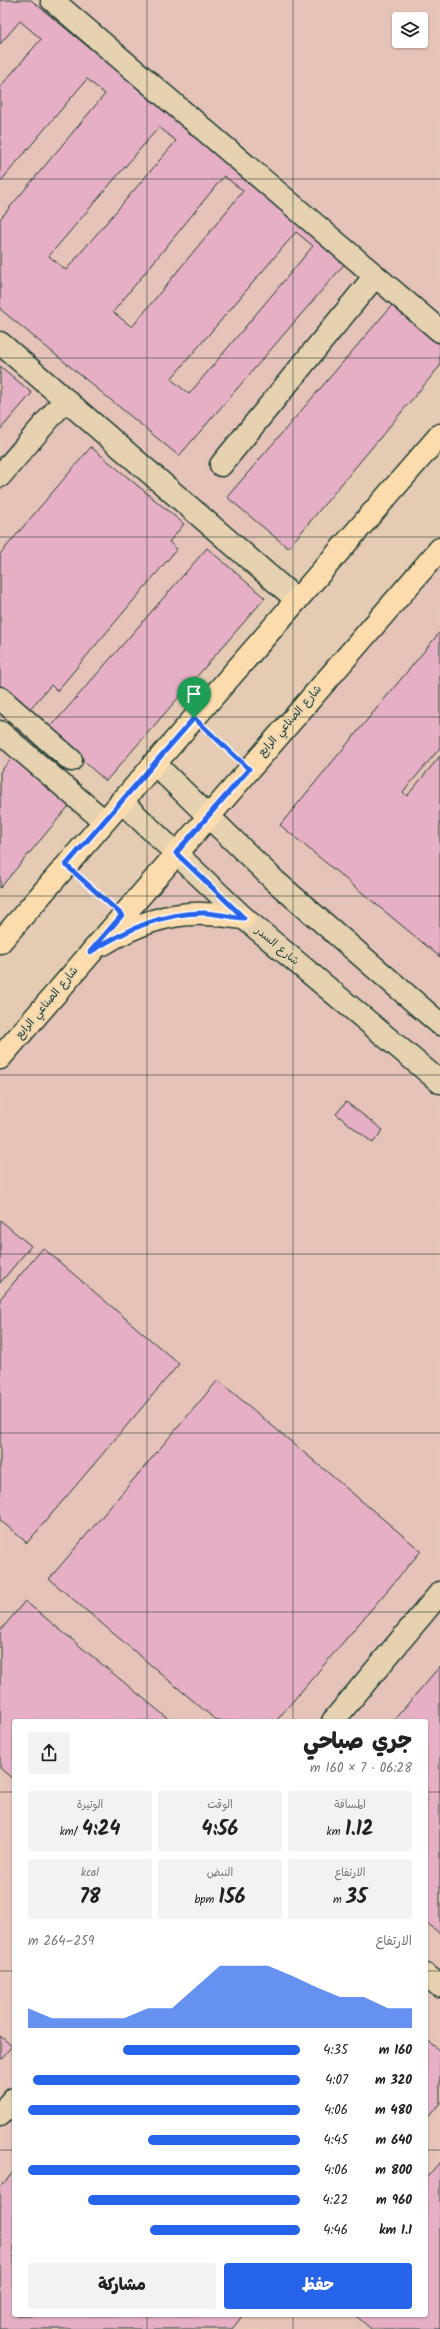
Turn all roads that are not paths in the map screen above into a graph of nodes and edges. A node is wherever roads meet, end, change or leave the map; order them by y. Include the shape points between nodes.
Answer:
1 (52, 0) edge
2 (375, 276) junction
3 (440, 331) edge
4 (0, 343) edge
5 (65, 400) junction
6 (440, 435) edge
7 (221, 465) dead end
8 (0, 476) edge
9 (440, 549) edge
10 (297, 600) junction
11 (0, 698) edge
12 (0, 732) edge
13 (71, 760) dead end
14 (154, 763) junction
15 (122, 801) junction
16 (208, 816) junction
17 (104, 821) junction
18 (176, 853) junction
19 (244, 918) junction
20 (0, 942) edge
21 (90, 952) junction
22 (440, 1024) edge
23 (0, 1058) edge
24 (440, 1082) edge
25 (440, 1593) edge
26 (335, 1719) edge
27 (428, 1977) edge
28 (440, 1986) edge
29 (12, 2101) edge
30 (0, 2115) edge

1 - 2 street
2 - 3 street
2 - 7 street
4 - 5 street
5 - 8 street
5 - 10 street
6 - 10 main road
9 - 16 main road, شارع الصناعي الرابع
10 - 14 main road
11 - 13 street
12 - 17 street
14 - 15 main road
14 - 16 street
15 - 17 main road
15 - 18 street, شارع السدر
16 - 18 main road, شارع الصناعي الرابع
16 - 22 street via 275,881
17 - 20 main road
18 - 19 street, شارع السدر
18 - 21 main road, شارع الصناعي الرابع
19 - 21 main road via 204,913 163,918 125,931
19 - 24 street, شارع السدر
21 - 23 main road, شارع الصناعي الرابع
25 - 26 street
27 - 28 street
29 - 30 street

